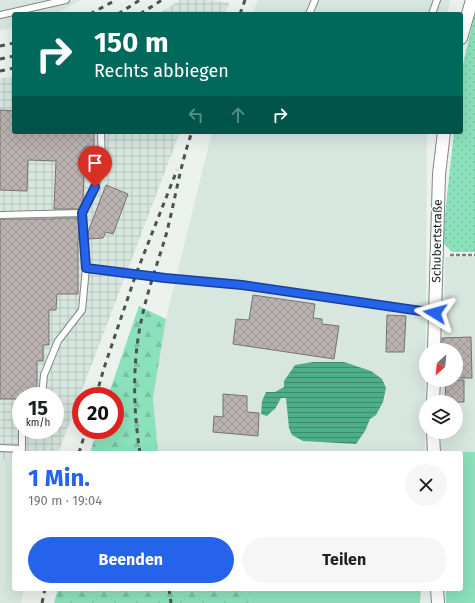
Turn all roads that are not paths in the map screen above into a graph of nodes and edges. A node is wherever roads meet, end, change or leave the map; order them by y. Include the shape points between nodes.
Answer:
1 (66, 0) edge
2 (315, 0) edge
3 (438, 0) edge
4 (472, 0) edge
5 (58, 1) edge
6 (12, 12) edge
7 (12, 12) edge
8 (311, 12) edge
9 (433, 12) edge
10 (0, 15) edge
11 (463, 31) edge
12 (101, 134) edge
13 (444, 134) edge
14 (82, 213) junction
15 (0, 215) edge
16 (86, 268) junction
17 (435, 313) junction
18 (434, 343) edge
19 (43, 387) edge
20 (22, 439) edge
21 (433, 439) edge
22 (0, 448) edge
23 (434, 451) edge
24 (437, 591) edge
25 (438, 603) edge

1 - 5 lane
2 - 8 lane
3 - 9 lane
4 - 11 street
5 - 6 lane
7 - 10 lane
12 - 14 lane via 102,164 95,187
13 - 17 street, Schubertstraße via 439,174
14 - 15 lane
14 - 16 lane
16 - 17 lane via 242,285
16 - 19 lane via 82,310 58,341 44,375
17 - 18 street, Schubertstraße
20 - 22 lane via 22,448
21 - 23 street
24 - 25 street

